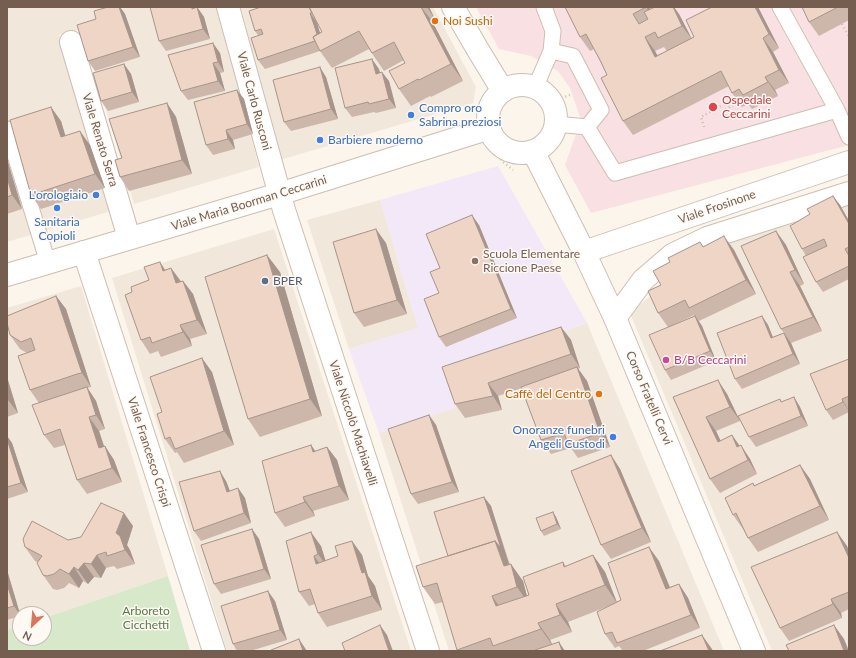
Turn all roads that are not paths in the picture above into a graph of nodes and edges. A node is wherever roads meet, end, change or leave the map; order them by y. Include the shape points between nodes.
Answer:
1 (228, 7) edge
2 (453, 7) edge
3 (544, 7) edge
4 (780, 7) edge
5 (70, 42) dead end
6 (551, 51) junction
7 (535, 88) junction
8 (503, 91) junction
9 (837, 110) junction
10 (556, 124) junction
11 (587, 127) junction
12 (490, 128) junction
13 (7, 129) edge
14 (849, 136) edge
15 (533, 151) junction
16 (849, 162) edge
17 (849, 193) edge
18 (279, 194) junction
19 (129, 238) junction
20 (84, 252) junction
21 (584, 252) junction
22 (48, 263) junction
23 (7, 275) edge
24 (615, 318) junction
25 (214, 651) edge
26 (428, 651) edge
27 (754, 651) edge

1 - 18 street, Viale Carlo Rusconi
2 - 8 street
3 - 6 lane via 553,32
4 - 9 lane
5 - 19 street, Viale Renato Serra
6 - 7 lane
6 - 11 lane via 573,56 601,110
7 - 8 street via 524,85 512,86
7 - 10 street via 552,102
8 - 12 street via 490,107
9 - 11 lane via 615,173
9 - 14 lane
10 - 11 lane
10 - 15 street via 548,141
12 - 15 street via 501,145 511,151
12 - 18 street, Viale Maria Boorman Ceccarini
13 - 22 lane
15 - 21 street, Corso Fratelli Cervi
16 - 21 street, Viale Frosinone
17 - 24 street via 707,238 672,255 643,280
18 - 19 street, Viale Maria Boorman Ceccarini
18 - 26 street, Viale Niccolò Machiavelli
19 - 20 street, Viale Maria Boorman Ceccarini
20 - 22 street, Viale Maria Boorman Ceccarini
20 - 25 street, Viale Francesco Crispi
21 - 24 street, Corso Fratelli Cervi
22 - 23 street, Viale Maria Boorman Ceccarini
24 - 27 street, Corso Fratelli Cervi

